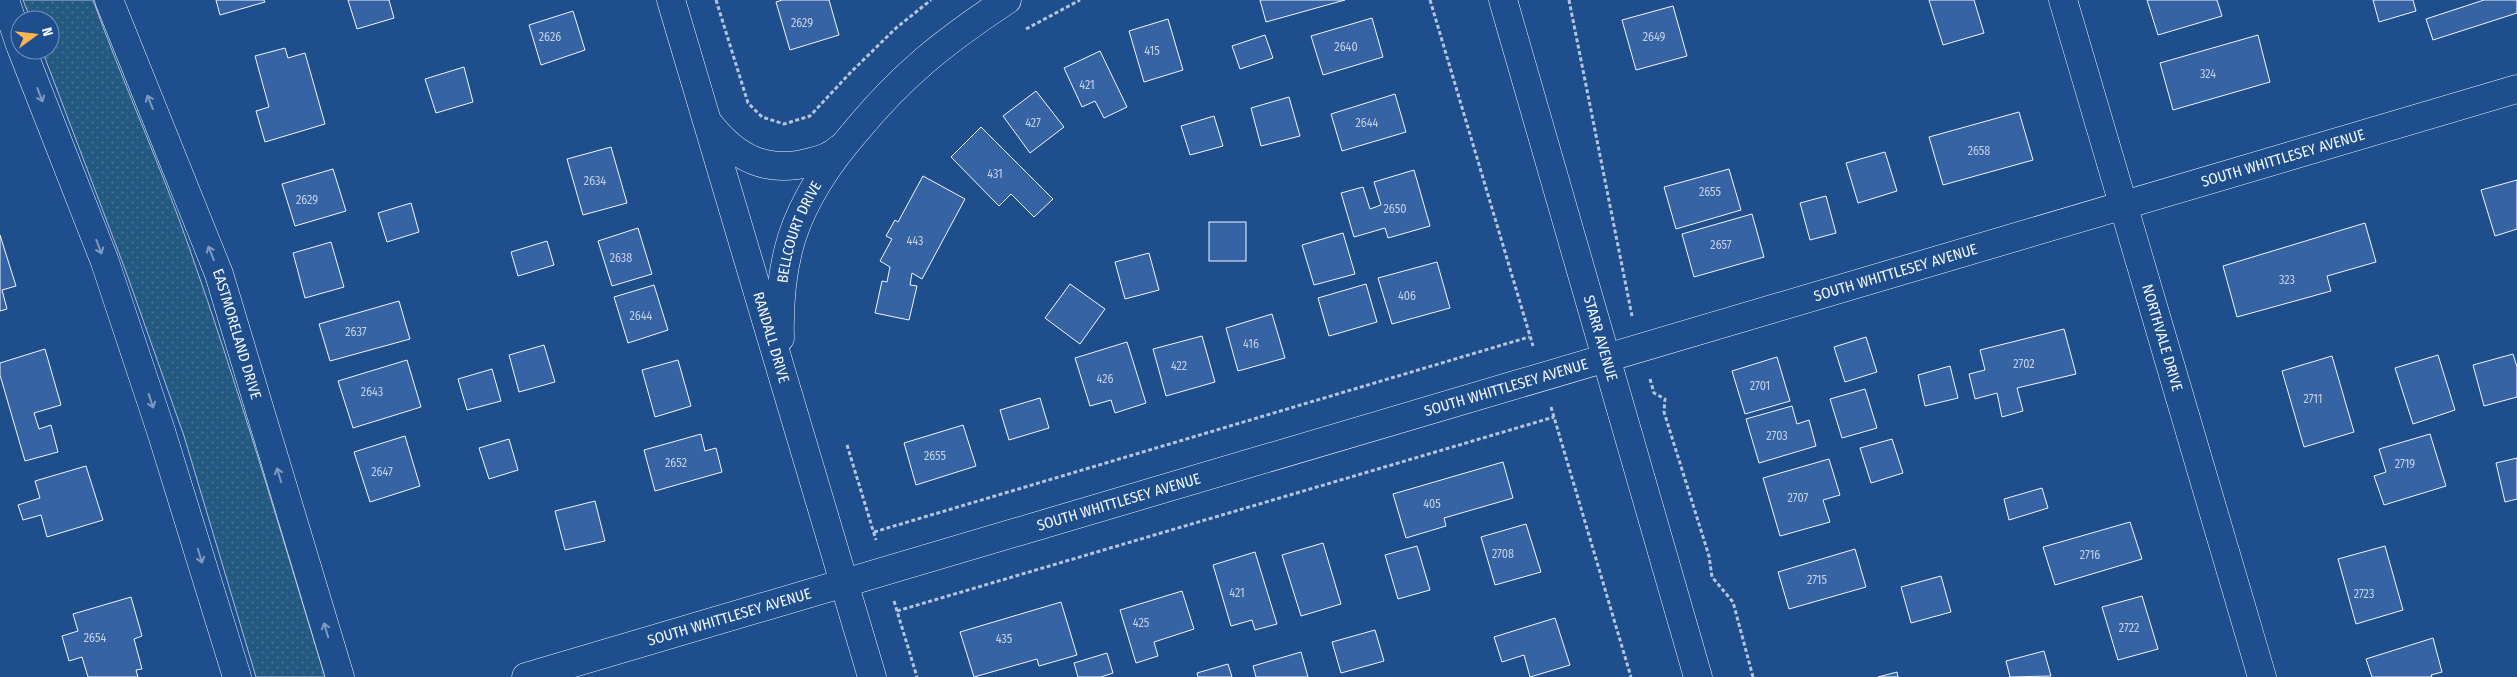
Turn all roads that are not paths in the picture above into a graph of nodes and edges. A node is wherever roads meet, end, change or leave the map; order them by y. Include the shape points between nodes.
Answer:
1 (5, 0) edge
2 (110, 0) edge
3 (671, 0) edge
4 (1007, 0) edge
5 (1503, 0) edge
6 (2063, 0) edge
7 (10, 15) edge
8 (26, 60) edge
9 (2517, 89) edge
10 (705, 113) junction
11 (848, 139) junction
12 (2124, 206) junction
13 (1605, 360) junction
14 (780, 367) junction
15 (844, 583) junction
16 (237, 677) edge
17 (340, 677) edge
18 (526, 677) edge
19 (872, 677) edge
20 (1698, 677) edge
21 (2262, 677) edge

1 - 7 street
17 -> 2 street, EASTMORELAND DRIVE via 219,274
3 - 10 street, RANDALL DRIVE
4 - 11 street, BELLCOURT DRIVE via 940,46 908,73
5 - 13 street, STARR AVENUE
6 - 12 street, NORTHVALE DRIVE
8 -> 16 street via 111,280
9 - 12 street, SOUTH WHITTLESEY AVENUE
10 - 11 street, BELLCOURT DRIVE via 710,125 726,143 760,163 783,167 817,161 836,153
10 - 14 street, RANDALL DRIVE
11 - 14 street, BELLCOURT DRIVE via 826,166 792,237 780,296
12 - 13 street, SOUTH WHITTLESEY AVENUE
12 - 21 street, NORTHVALE DRIVE
13 - 15 street, SOUTH WHITTLESEY AVENUE
13 - 20 street, STARR AVENUE
14 - 15 street, RANDALL DRIVE
15 - 18 street, SOUTH WHITTLESEY AVENUE
15 - 19 street, RANDALL DRIVE

